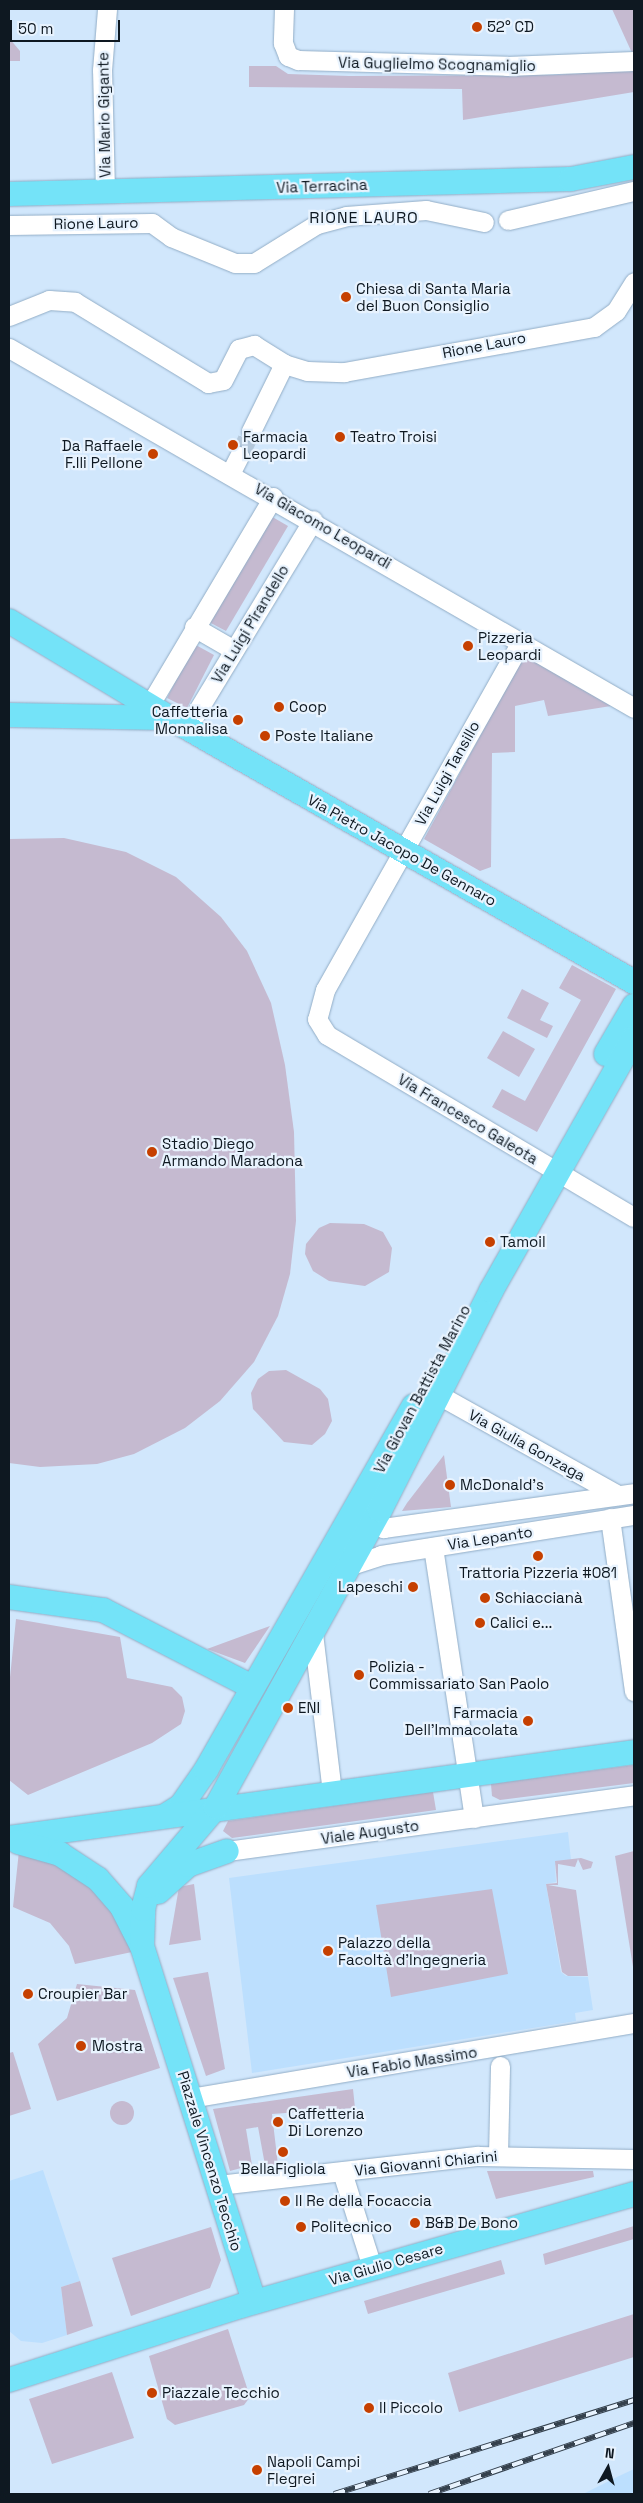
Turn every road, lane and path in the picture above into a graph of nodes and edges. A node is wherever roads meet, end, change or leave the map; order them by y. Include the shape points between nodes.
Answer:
1 (107, 9) edge
2 (284, 9) edge
3 (634, 61) edge
4 (634, 167) edge
5 (105, 191) junction
6 (634, 191) edge
7 (9, 194) edge
8 (508, 220) dead end
9 (484, 222) dead end
10 (9, 225) edge
11 (634, 282) edge
12 (9, 316) edge
13 (9, 348) edge
14 (284, 364) junction
15 (251, 431) tunnel mouth
16 (273, 496) junction
17 (313, 520) junction
18 (9, 621) edge
19 (194, 627) junction
20 (521, 642) junction
21 (234, 650) junction
22 (149, 706) junction
23 (634, 708) edge
24 (9, 716) edge
25 (178, 723) junction
26 (404, 851) junction
27 (634, 982) edge
28 (634, 1006) edge
29 (317, 1010) joint
30 (634, 1038) edge
31 (550, 1168) junction
32 (634, 1217) edge
33 (436, 1394) junction
34 (626, 1494) edge
35 (634, 1515) edge
36 (610, 1518) junction
37 (382, 1519) junction
38 (433, 1547) junction
39 (348, 1566) junction
40 (9, 1597) edge
41 (313, 1633) junction
42 (250, 1686) junction
43 (634, 1691) edge
44 (634, 1752) edge
45 (206, 1770) junction
46 (467, 1774) junction
47 (231, 1780) junction
48 (332, 1793) junction
49 (634, 1795) edge
50 (255, 1802) junction
51 (206, 1813) junction
52 (165, 1816) junction
53 (474, 1818) junction
54 (9, 1840) edge
55 (176, 1850) junction
56 (227, 1851) junction
57 (142, 1937) junction
58 (634, 2023) edge
59 (500, 2066) dead end
60 (190, 2098) junction
61 (498, 2155) junction
62 (634, 2160) edge
63 (342, 2172) junction
64 (218, 2185) junction
65 (634, 2194) edge
66 (372, 2267) junction
67 (254, 2302) junction
68 (9, 2380) edge

1 - 5 street, Via Mario Gigante via 102,70
2 - 3 street, Via Guglielmo Scognamiglio via 283,43 288,56 298,60 507,66
4 - 5 main road, Via Terracina via 571,179
5 - 7 main road, Via Terracina
6 - 8 street
9 - 10 street, Rione Lauro via 426,210 370,214 317,224 276,253 254,263 235,263 171,238 152,223
11 - 14 street, Rione Lauro via 616,311 594,327 344,372 307,371
12 - 14 street, Rione Lauro via 49,300 75,302 208,383 223,380 239,349 254,345
13 - 16 street, Via Giacomo Leopardi via 235,464
14 - 15 street
16 - 17 street, Via Giacomo Leopardi
16 - 19 street
17 - 20 street, Via Giacomo Leopardi
17 - 21 street, Via Luigi Pirandello
18 - 22 main road, Via Pietro Jacopo De Gennaro
19 - 21 street
19 - 22 street
20 - 23 street, Via Giacomo Leopardi
20 - 26 street, Via Luigi Tansillo
21 - 25 street, Via Luigi Pirandello
22 - 25 main road, Via Pietro Jacopo De Gennaro
24 - 25 main road
25 - 26 main road, Via Pietro Jacopo De Gennaro
26 - 27 main road, Via Pietro Jacopo De Gennaro
26 - 29 street, Via Luigi Tansillo
28 - 31 main road, Via Giovan Battista Marino
29 - 31 street, Via Francesco Galeota via 316,1020 328,1035
30 - 31 main road, Via Giovan Battista Marino
31 - 32 street, Via Francesco Galeota
31 - 33 main road, Via Giovan Battista Marino
31 - 42 main road, Via Giovan Battista Marino via 345,1532
33 - 34 street, Via Giulia Gonzaga
33 - 37 main road, Via Giovan Battista Marino
34 - 37 street, Via Lepanto
35 - 36 street, Via Lepanto
36 - 38 street, Via Lepanto
36 - 43 street
37 - 39 main road, Via Giovan Battista Marino
38 - 39 street, Via Lepanto
38 - 46 street
39 - 41 main road, Via Giovan Battista Marino
40 - 42 main road via 103,1610
41 - 47 main road, Via Giovan Battista Marino
41 - 48 street
42 - 45 main road, Via Giovan Battista Marino
44 - 46 main road
45 - 51 main road, Via Giovan Battista Marino
45 - 52 main road, Via Giovan Battista Marino via 181,1806
46 - 48 main road
46 - 53 street
47 - 50 main road via 235,1794
47 - 51 main road, Via Giovan Battista Marino
48 - 50 main road
49 - 53 street, Viale Augusto
50 - 51 main road
51 - 52 main road
51 - 55 main road
51 - 56 main road via 208,1836
52 - 54 main road
52 - 55 main road via 177,1828
53 - 56 street, Viale Augusto
54 - 57 main road, Piazzale Vincenzo Tecchio via 60,1854 98,1879
55 - 57 main road via 149,1886
56 - 57 main road, Viale Augusto via 194,1862 166,1882
57 - 60 main road, Piazzale Vincenzo Tecchio
58 - 60 street, Via Fabio Massimo
59 - 61 street
60 - 64 main road, Piazzale Vincenzo Tecchio
61 - 62 street, Via Giovanni Chiarini
61 - 63 street, Via Giovanni Chiarini
63 - 64 street, Via Giovanni Chiarini
63 - 66 street
64 - 67 main road, Piazzale Vincenzo Tecchio
65 - 66 main road, Via Giulio Cesare
66 - 67 main road, Via Giulio Cesare
67 - 68 main road

